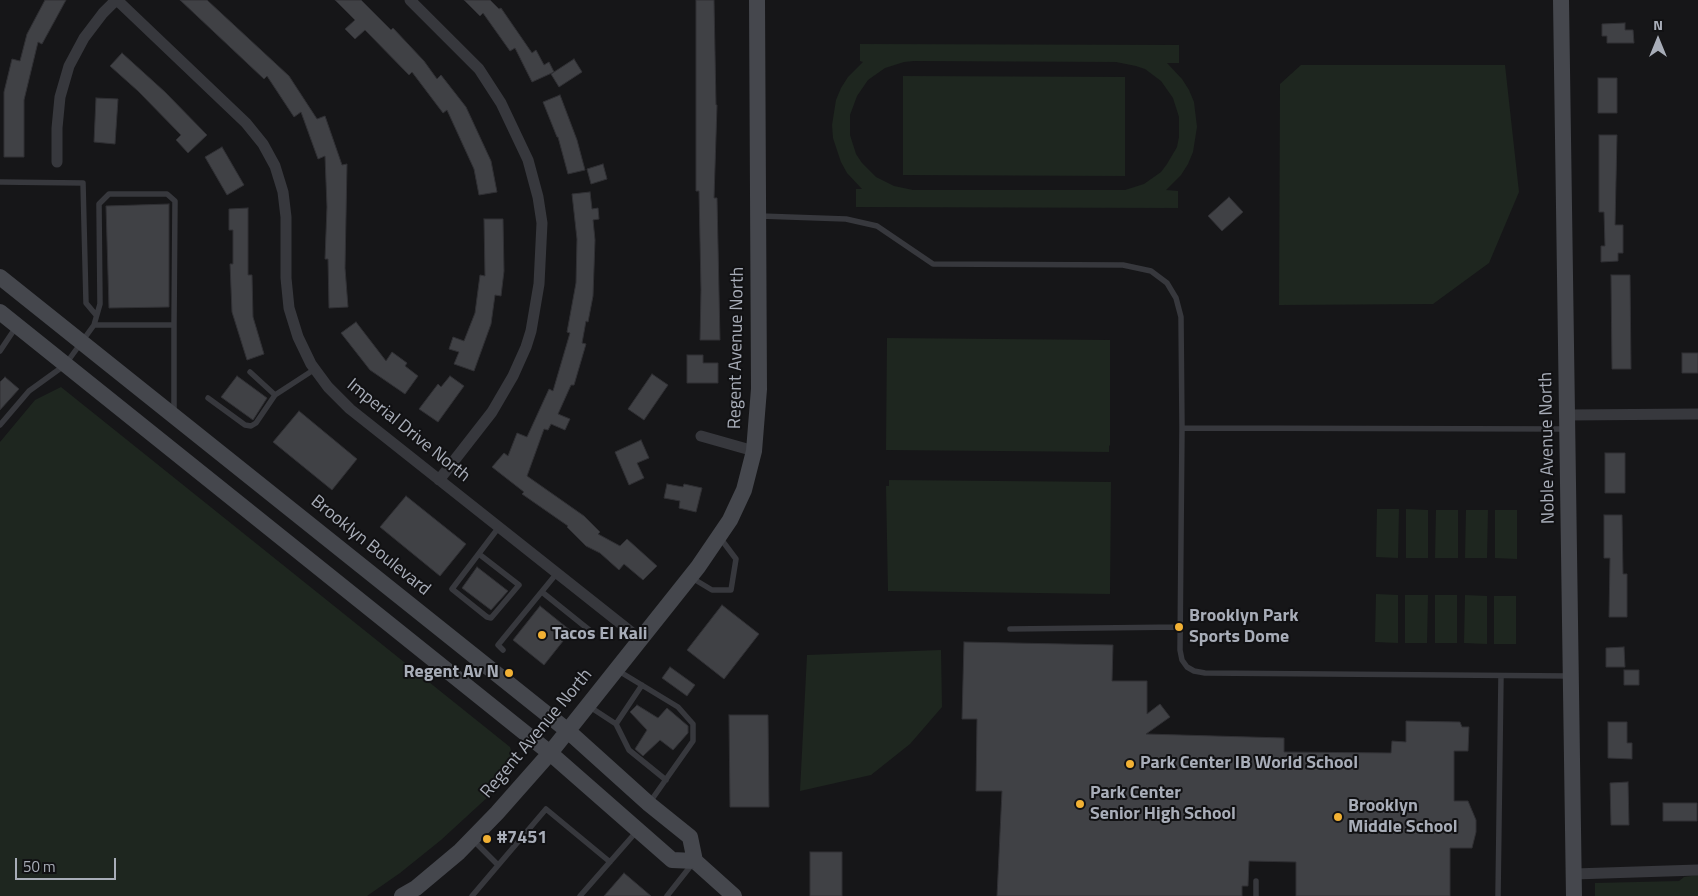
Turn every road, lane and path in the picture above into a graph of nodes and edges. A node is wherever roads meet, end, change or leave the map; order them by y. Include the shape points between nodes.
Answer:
1 (116, 0) edge
2 (410, 0) edge
3 (757, 0) edge
4 (1561, 0) edge
5 (57, 162) dead end
6 (0, 182) edge
7 (758, 216) junction
8 (0, 277) edge
9 (0, 312) edge
10 (96, 315) junction
11 (94, 325) junction
12 (174, 325) junction
13 (17, 326) junction
14 (83, 342) junction
15 (0, 351) edge
16 (65, 365) junction
17 (315, 369) junction
18 (250, 372) dead end
19 (275, 395) junction
20 (208, 398) dead end
21 (1698, 414) edge
22 (174, 415) junction
23 (1568, 422) junction
24 (0, 425) edge
25 (1182, 428) junction
26 (701, 436) dead end
27 (754, 451) junction
28 (439, 480) junction
29 (499, 527) junction
30 (719, 537) junction
31 (479, 554) junction
32 (557, 573) junction
33 (690, 577) junction
34 (542, 592) junction
35 (1180, 627) junction
36 (1010, 629) dead end
37 (593, 633) dead end
38 (640, 639) junction
39 (503, 650) dead end
40 (616, 670) junction
41 (1501, 676) junction
42 (1570, 676) junction
43 (642, 686) junction
44 (588, 705) junction
45 (616, 724) junction
46 (568, 731) junction
47 (550, 754) junction
48 (666, 780) junction
49 (649, 804) junction
50 (638, 830) junction
51 (472, 839) junction
52 (695, 861) junction
53 (610, 862) junction
54 (497, 864) junction
55 (1698, 870) edge
56 (1574, 874) junction
57 (1256, 881) dead end
58 (402, 896) edge
59 (472, 896) edge
60 (580, 896) edge
61 (667, 896) edge
62 (734, 896) edge
63 (1256, 896) edge
64 (1498, 896) edge
65 (1574, 896) edge

1 - 5 street via 84,38 69,66 60,97
1 - 17 street, Imperial Drive North via 246,123 271,158 283,192 286,217 289,308 298,337
2 - 28 street via 479,69 501,102 528,160 542,223 539,284 526,347 514,376 492,412
3 - 7 street, Regent Avenue North
4 - 23 street, Noble Avenue North
6 - 10 lane via 83,183 86,303
7 - 25 lane via 846,218 877,226 933,264 1123,265 1151,272 1167,283 1176,298 1181,317
7 - 27 street, Regent Avenue North via 759,396
8 - 14 street, Brooklyn Boulevard
9 - 13 street
10 - 11 lane
10 - 12 lane via 100,304 99,204 109,194 167,194 175,200
11 - 12 lane
11 - 14 lane
12 - 22 lane
13 - 15 lane
13 - 16 street
14 - 16 lane
14 - 22 street, Brooklyn Boulevard
16 - 24 lane via 29,391
16 - 47 street
17 - 19 lane
17 - 28 street, Imperial Drive North via 328,388 350,409
18 - 19 lane
19 - 20 lane via 251,426
21 - 23 street
22 - 46 street, Brooklyn Boulevard
23 - 25 lane
23 - 42 street, Noble Avenue North
25 - 35 lane
26 - 27 street
27 - 30 street, Regent Avenue North via 744,490
28 - 29 street, Imperial Drive North
29 - 31 lane
29 - 32 street, Imperial Drive North
30 - 33 street, Regent Avenue North
30 - 33 lane via 736,559 731,590 712,590
31 - 31 lane via 519,586 491,618 452,589
32 - 34 lane
32 - 38 street, Imperial Drive North
33 - 38 street, Regent Avenue North
34 - 37 lane
34 - 39 lane via 498,645
35 - 36 lane
35 - 41 lane via 1182,660 1194,671 1205,673
38 - 40 street, Regent Avenue North
40 - 43 lane
40 - 44 street, Regent Avenue North
41 - 42 lane
41 - 64 lane
42 - 56 street, Noble Avenue North
43 - 45 lane
43 - 48 lane via 678,707 693,724 693,741
44 - 45 lane
44 - 46 street, Regent Avenue North
45 - 48 lane via 629,750
46 - 47 street, Regent Avenue North
46 - 49 street, Brooklyn Boulevard
47 - 50 street
47 - 51 street, Regent Avenue North
48 - 49 lane
49 - 52 street, Brooklyn Boulevard via 690,837
50 - 52 street via 672,860
50 - 53 lane
51 - 54 lane
51 - 58 street, Regent Avenue North via 416,888
52 - 61 lane
52 - 62 street
53 - 54 lane via 546,809
53 - 60 lane
54 - 59 lane
55 - 56 street
56 - 65 street, Noble Avenue North
57 - 63 lane

